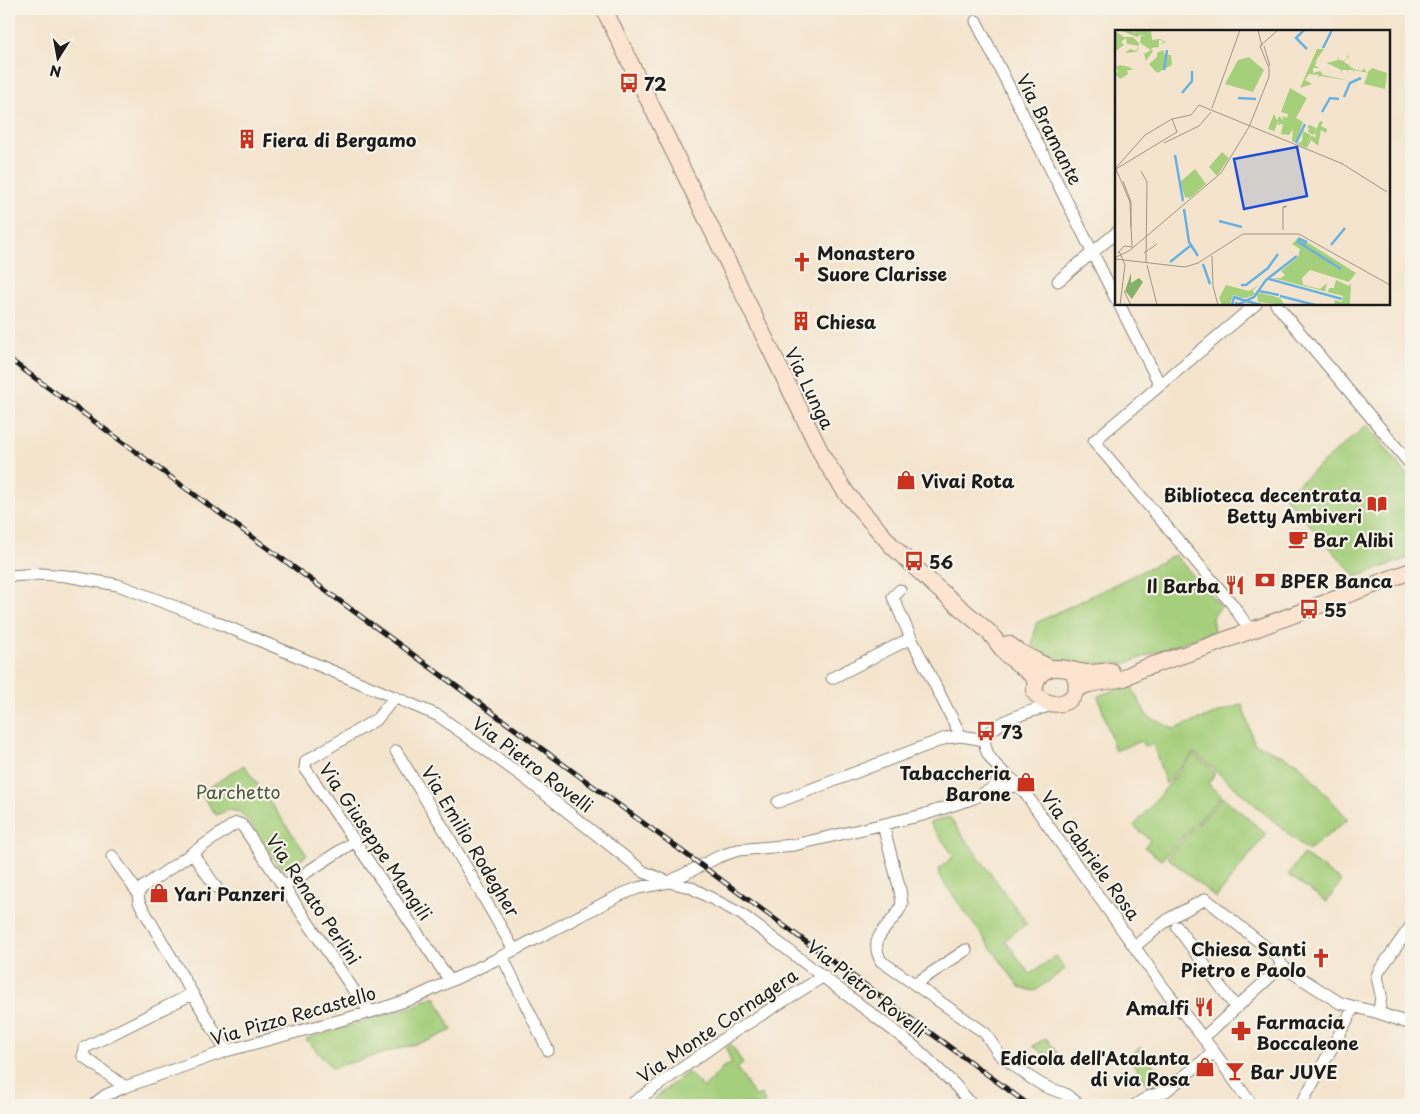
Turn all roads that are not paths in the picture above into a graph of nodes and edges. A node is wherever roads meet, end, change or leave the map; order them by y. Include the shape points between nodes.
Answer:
1 (604, 9) edge
2 (976, 21) dead end
3 (1115, 234) edge
4 (1093, 252) junction
5 (1058, 281) dead end
6 (1115, 297) edge
7 (1120, 305) edge
8 (1255, 305) edge
9 (1279, 305) edge
10 (1160, 385) junction
11 (1411, 465) edge
12 (1411, 571) edge
13 (9, 576) edge
14 (900, 590) dead end
15 (1250, 630) junction
16 (990, 633) junction
17 (911, 638) junction
18 (1050, 668) junction
19 (1141, 669) junction
20 (1072, 671) junction
21 (832, 678) dead end
22 (1035, 687) junction
23 (1078, 688) junction
24 (395, 697) junction
25 (1055, 704) junction
26 (1026, 712) junction
27 (962, 736) junction
28 (986, 740) junction
29 (396, 751) dead end
30 (998, 768) junction
31 (1020, 786) junction
32 (994, 788) junction
33 (778, 802) dead end
34 (883, 825) junction
35 (355, 841) junction
36 (192, 853) junction
37 (112, 856) dead end
38 (669, 882) junction
39 (216, 887) dead end
40 (284, 887) junction
41 (138, 893) junction
42 (1411, 926) edge
43 (1177, 927) dead end
44 (1134, 946) junction
45 (514, 950) junction
46 (966, 950) dead end
47 (502, 956) junction
48 (1282, 966) junction
49 (824, 976) junction
50 (450, 981) junction
51 (915, 984) junction
52 (192, 994) junction
53 (1237, 1007) junction
54 (1354, 1007) junction
55 (371, 1012) junction
56 (1379, 1013) junction
57 (1411, 1024) edge
58 (1203, 1038) junction
59 (548, 1050) dead end
60 (226, 1051) junction
61 (1214, 1052) junction
62 (125, 1087) junction
63 (635, 1104) edge
64 (93, 1105) edge
65 (972, 1105) edge
66 (1080, 1105) edge
67 (1135, 1105) edge
68 (1252, 1105) edge
69 (1301, 1105) edge

1 - 16 street, Via Lunga via 824,459 847,494 892,546
2 - 4 street, Via Bramante
3 - 4 street
4 - 5 street
4 - 6 street, Via Bramante
7 - 10 street
8 - 10 street
9 - 11 street
10 - 15 street via 1094,441 1232,604
12 - 15 street
13 - 24 street, Via Pietro Rovelli via 41,574 118,585 218,622
14 - 17 street via 893,597
15 - 19 street
16 - 18 street, Via Lunga
16 - 22 street, Via Lunga via 1006,654 1032,675
17 - 21 street
17 - 27 street
18 - 20 street
18 - 22 street
19 - 20 street
19 - 23 street via 1124,678
20 - 23 street
22 - 25 street via 1045,703
22 - 26 street
23 - 25 street via 1066,701
24 - 35 street, Via Giuseppe Mangili via 378,719 304,765
24 - 38 street, Via Pietro Rovelli via 440,716 644,872
25 - 26 street
26 - 28 street via 994,729
27 - 28 street
27 - 33 street via 946,738
28 - 30 street, Via Gabriele Rosa via 986,750
29 - 45 street, Via Emilio Rodegher
30 - 31 street, Via Gabriele Rosa
30 - 32 street
31 - 32 street, Via Gabriele Rosa
31 - 44 street, Via Gabriele Rosa
32 - 34 street, Via Pizzo Recastello via 966,801
34 - 38 street, Via Pizzo Recastello via 794,845 738,850
34 - 51 street via 902,904 876,942 876,951 881,960
35 - 40 street
35 - 50 street, Via Giuseppe Mangili
36 - 39 street
36 - 40 street, Via Renato Perlini via 237,824 246,828
36 - 41 street
37 - 41 street
38 - 45 street, Via Pizzo Recastello via 620,895
38 - 49 street, Via Pietro Rovelli via 696,890 741,914
40 - 55 street, Via Renato Perlini
41 - 52 street via 139,902
42 - 56 street via 1377,976 1381,995
43 - 53 street
44 - 48 street, Via Gabriele Rosa via 1170,918 1206,899 1278,957
44 - 58 street, Via Gabriele Rosa
45 - 47 street, Via Pizzo Recastello
46 - 51 street
47 - 50 street, Via Pizzo Recastello
47 - 59 street
48 - 53 street
48 - 54 street via 1340,1003
49 - 63 street, Via Monte Cornagera via 732,1033
49 - 65 street, Via Pietro Rovelli via 915,1047
50 - 55 street, Via Pizzo Recastello via 414,998
51 - 66 street via 985,1033 1000,1054 1030,1078 1065,1094
52 - 60 street
52 - 62 street via 84,1048 83,1056
53 - 58 street
54 - 56 street
54 - 69 street
55 - 60 street, Via Pizzo Recastello
56 - 57 street
58 - 61 street, Via Gabriele Rosa
60 - 62 street, Via Pizzo Recastello
61 - 67 street via 1166,1091
61 - 68 street, Via Gabriele Rosa
62 - 64 street, Via Pizzo Recastello

